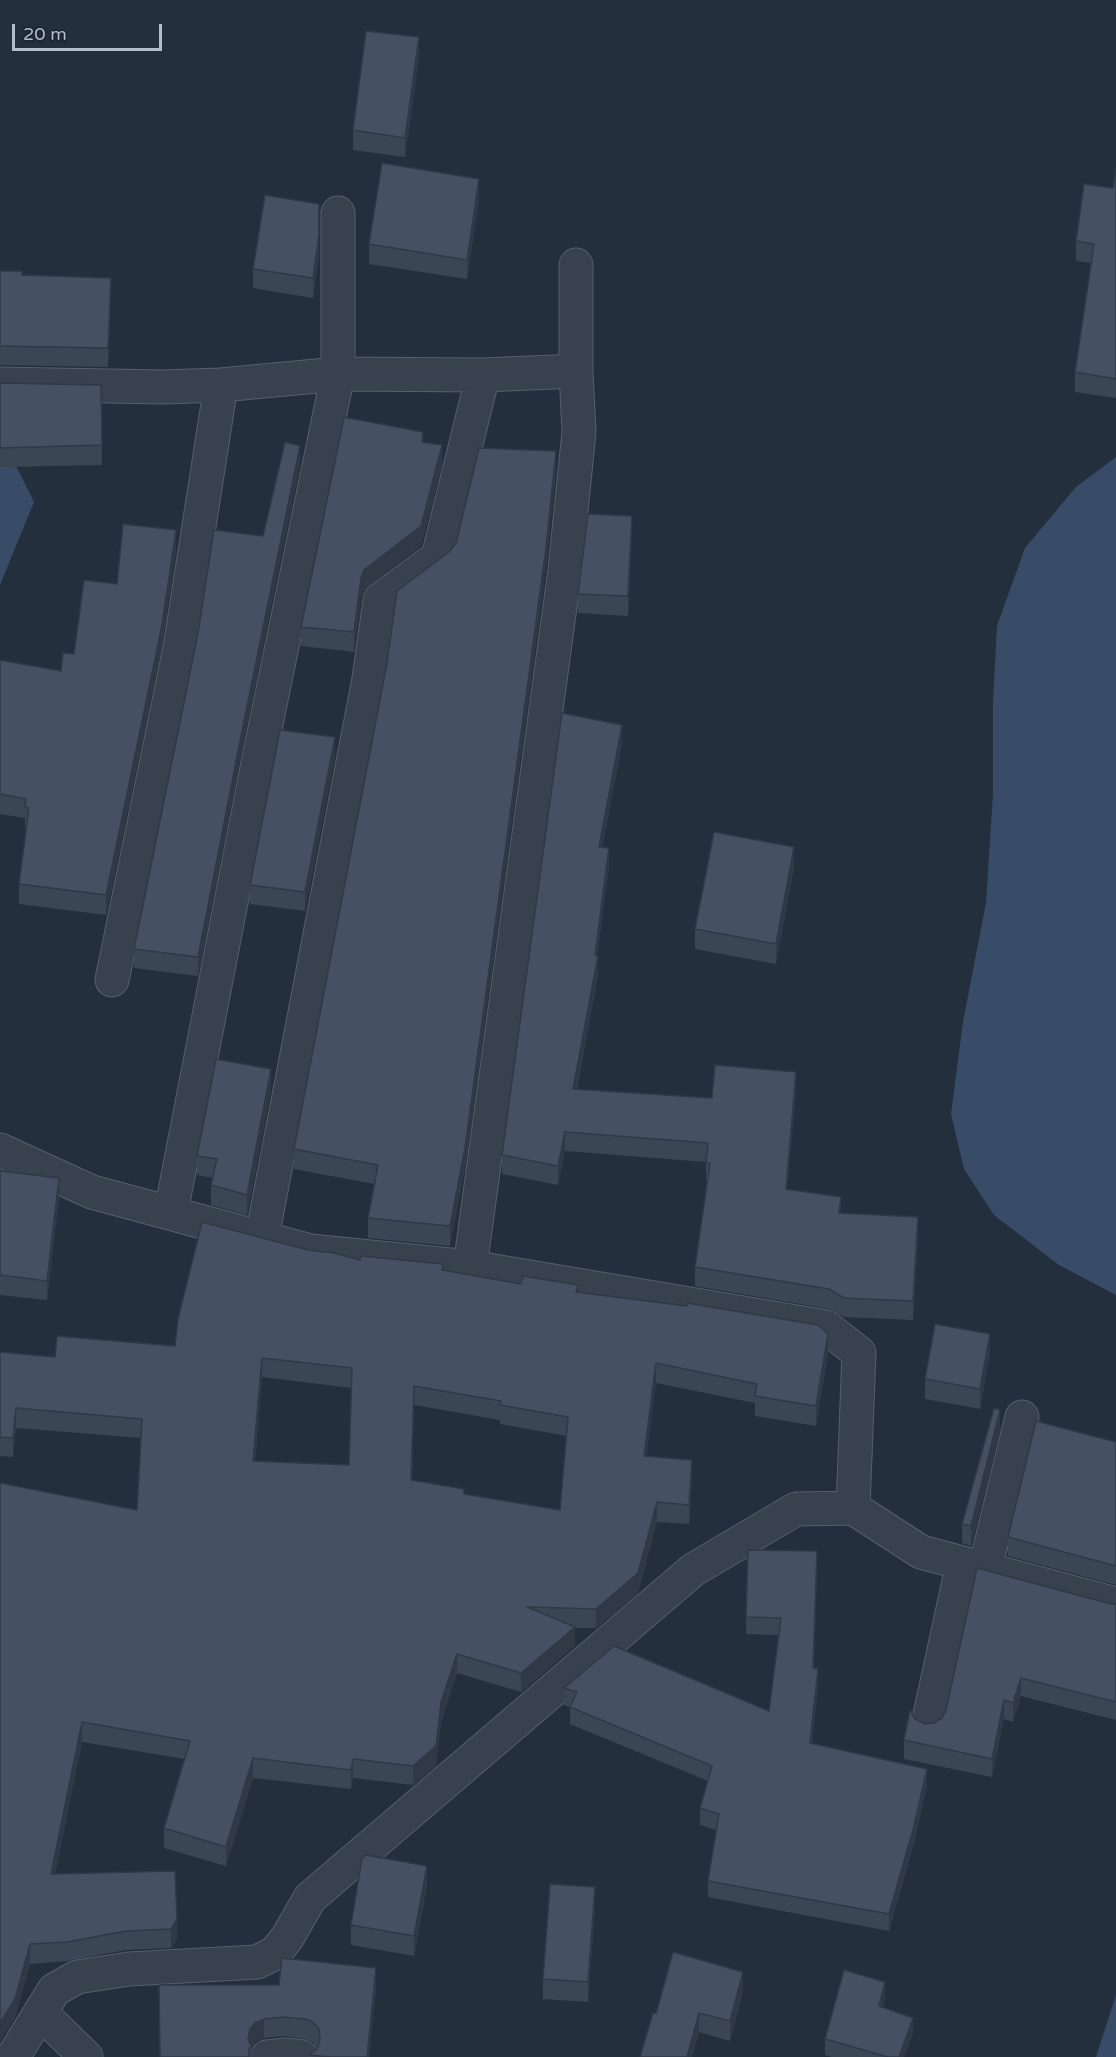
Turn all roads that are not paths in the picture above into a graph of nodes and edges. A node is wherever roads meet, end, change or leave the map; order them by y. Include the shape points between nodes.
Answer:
1 (338, 213) dead end
2 (576, 265) dead end
3 (576, 371) junction
4 (338, 374) junction
5 (483, 375) junction
6 (0, 384) edge
7 (221, 386) junction
8 (112, 980) dead end
9 (0, 1150) edge
10 (171, 1212) junction
11 (262, 1237) junction
12 (470, 1267) junction
13 (1022, 1417) dead end
14 (853, 1508) junction
15 (974, 1566) junction
16 (1116, 1604) edge
17 (928, 1724) edge
18 (41, 2013) junction
19 (13, 2057) edge
20 (86, 2057) edge
21 (267, 2057) edge
22 (302, 2057) edge

1 - 4 street
2 - 3 street
3 - 5 street
3 - 12 street via 579,432 565,570
4 - 5 street
4 - 7 street
4 - 10 street
5 - 11 street via 438,557 380,600 367,691
6 - 7 street
7 - 8 street via 180,648
9 - 10 street via 92,1192
10 - 11 street
11 - 12 street via 310,1251
12 - 14 street via 826,1327 859,1353
13 - 15 street
14 - 15 street via 921,1552
14 - 18 street via 796,1509 693,1570 310,1898 274,1953 257,1962 129,1969 77,1977 54,1990
15 - 16 street
15 - 17 street
18 - 19 street
18 - 20 street
21 - 22 street

